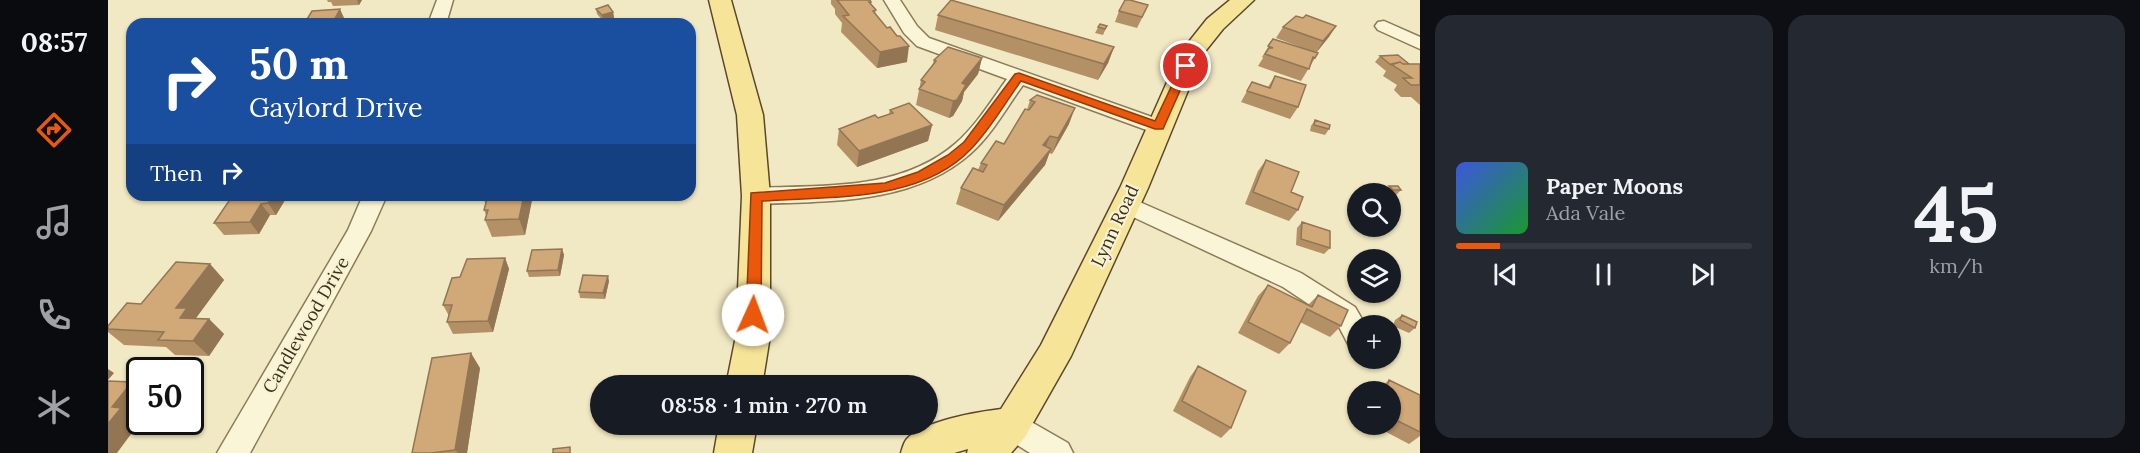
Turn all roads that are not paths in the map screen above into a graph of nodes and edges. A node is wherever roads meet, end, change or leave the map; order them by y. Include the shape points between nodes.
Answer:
1 (445, 0) edge
2 (720, 0) edge
3 (892, 0) edge
4 (1243, 0) edge
5 (439, 18) edge
6 (1384, 26) dead end
7 (1420, 44) edge
8 (1019, 76) junction
9 (1159, 127) junction
10 (756, 196) junction
11 (372, 201) edge
12 (1126, 204) junction
13 (1347, 317) edge
14 (746, 375) edge
15 (1012, 425) junction
16 (233, 453) edge
17 (920, 453) edge
18 (986, 453) edge
19 (1056, 453) edge

1 - 5 street
2 - 10 main road via 750,115
3 - 8 street via 923,42
4 - 9 main road, Lynn Road via 1215,24 1192,53
6 - 7 street
8 - 9 street
8 - 10 street via 968,145 923,175 885,188
9 - 12 main road, Lynn Road
10 - 14 main road via 753,336
11 - 16 street, Candlewood Drive
12 - 13 street via 1292,280
12 - 15 main road, Lynn Road via 1053,356
15 - 17 main road via 962,432 933,442
15 - 18 main road, Lynn Road
15 - 19 street

